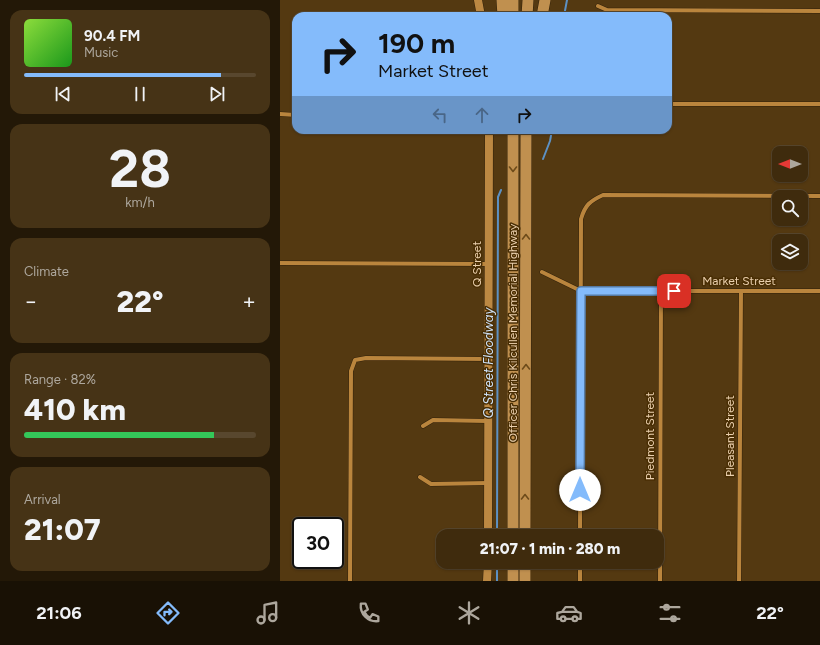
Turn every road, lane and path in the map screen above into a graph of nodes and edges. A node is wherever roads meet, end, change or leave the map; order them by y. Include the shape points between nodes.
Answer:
1 (478, 0) edge
2 (502, 0) edge
3 (513, 0) edge
4 (528, 0) edge
5 (545, 0) edge
6 (598, 6) dead end
7 (820, 11) edge
8 (480, 12) edge
9 (503, 12) edge
10 (513, 12) edge
11 (527, 12) edge
12 (543, 12) edge
13 (672, 104) edge
14 (820, 104) edge
15 (280, 114) edge
16 (292, 115) edge
17 (489, 134) edge
18 (513, 134) edge
19 (526, 134) edge
20 (820, 196) edge
21 (280, 263) edge
22 (488, 264) junction
23 (542, 272) dead end
24 (581, 291) junction
25 (661, 291) junction
26 (741, 291) junction
27 (820, 291) edge
28 (488, 359) junction
29 (488, 421) junction
30 (423, 426) dead end
31 (420, 477) dead end
32 (488, 483) junction
33 (488, 529) edge
34 (513, 529) edge
35 (525, 529) edge
36 (580, 529) edge
37 (488, 569) edge
38 (513, 569) edge
39 (525, 569) edge
40 (580, 569) edge
41 (350, 581) edge
42 (487, 581) edge
43 (513, 581) edge
44 (525, 581) edge
45 (580, 581) edge
46 (660, 581) edge
47 (740, 581) edge

1 - 8 street
2 - 9 highway
3 - 10 highway
4 - 11 highway
5 - 12 highway
6 - 7 street via 607,10
13 - 14 street
15 - 16 street
17 - 22 street, Q Street
18 -> 34 highway, Officer Chris Kilcullen Memorial Highway
35 -> 19 highway, Officer Chris Kilcullen Memorial Highway
20 - 24 street via 603,196 593,199 587,205 582,219
21 - 22 street
22 - 28 street, Q Street
23 - 24 street, Market Street
24 - 25 street, Market Street
24 - 36 street
25 - 26 street, Market Street
25 - 46 street, Piedmont Street
26 - 27 street, Market Street
26 - 47 street, Pleasant Street
28 - 29 street, Q Street
28 - 41 street via 355,360 351,371
29 - 30 street via 433,420
29 - 32 street, Q Street
31 - 32 street via 431,484
32 - 33 street, Q Street
37 - 42 street
38 - 43 highway
39 - 44 highway
40 - 45 street

